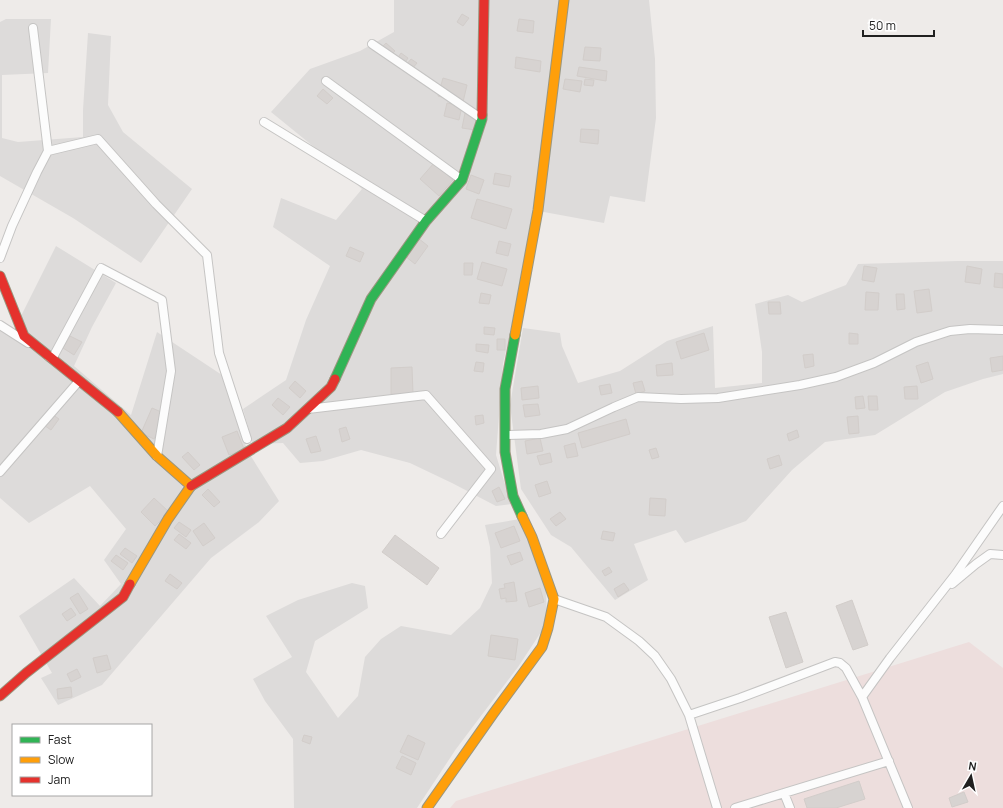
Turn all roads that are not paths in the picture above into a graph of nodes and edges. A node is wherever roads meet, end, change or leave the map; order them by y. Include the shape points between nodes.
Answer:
1 (484, 0) edge
2 (564, 0) edge
3 (33, 28) dead end
4 (372, 44) dead end
5 (326, 81) dead end
6 (482, 119) junction
7 (264, 122) dead end
8 (48, 152) junction
9 (462, 180) junction
10 (426, 221) junction
11 (0, 258) edge
12 (0, 276) edge
13 (0, 325) edge
14 (1003, 330) edge
15 (52, 359) junction
16 (80, 381) junction
17 (307, 409) junction
18 (505, 435) junction
19 (247, 439) dead end
20 (157, 456) junction
21 (0, 472) edge
22 (191, 486) junction
23 (1003, 506) edge
24 (441, 534) dead end
25 (1003, 555) edge
26 (941, 594) junction
27 (554, 599) junction
28 (0, 696) edge
29 (862, 697) junction
30 (689, 715) junction
31 (889, 761) junction
32 (784, 793) junction
33 (427, 808) edge
34 (717, 808) edge
35 (735, 808) edge
36 (790, 808) edge
37 (908, 808) edge

1 - 6 street
2 - 18 street via 538,210 505,389
3 - 8 street
4 - 6 street
5 - 9 street
6 - 9 street
7 - 10 street
8 - 11 street via 12,226
8 - 19 street via 98,139 156,204 208,255 219,353
9 - 10 street
10 - 17 street via 371,299 331,387
12 - 15 street via 24,336
13 - 15 street
14 - 18 street via 950,331 916,342 836,377 800,385 718,398 638,397 567,429 541,434
15 - 16 street
15 - 20 street via 101,268 162,300 171,372
16 - 20 street via 121,414
16 - 21 street
17 - 22 street via 287,428
17 - 24 street via 426,396 490,469
18 - 27 street via 504,452 513,496 532,537
20 - 22 street
22 - 28 street via 168,519 123,597
23 - 26 street
25 - 26 street via 990,554
26 - 29 street
27 - 30 street via 606,618 639,641 655,656 671,679
27 - 33 street via 542,647
29 - 30 street via 846,668 835,662
29 - 31 street
30 - 34 street
31 - 32 street
31 - 37 street
32 - 35 street
32 - 36 street

